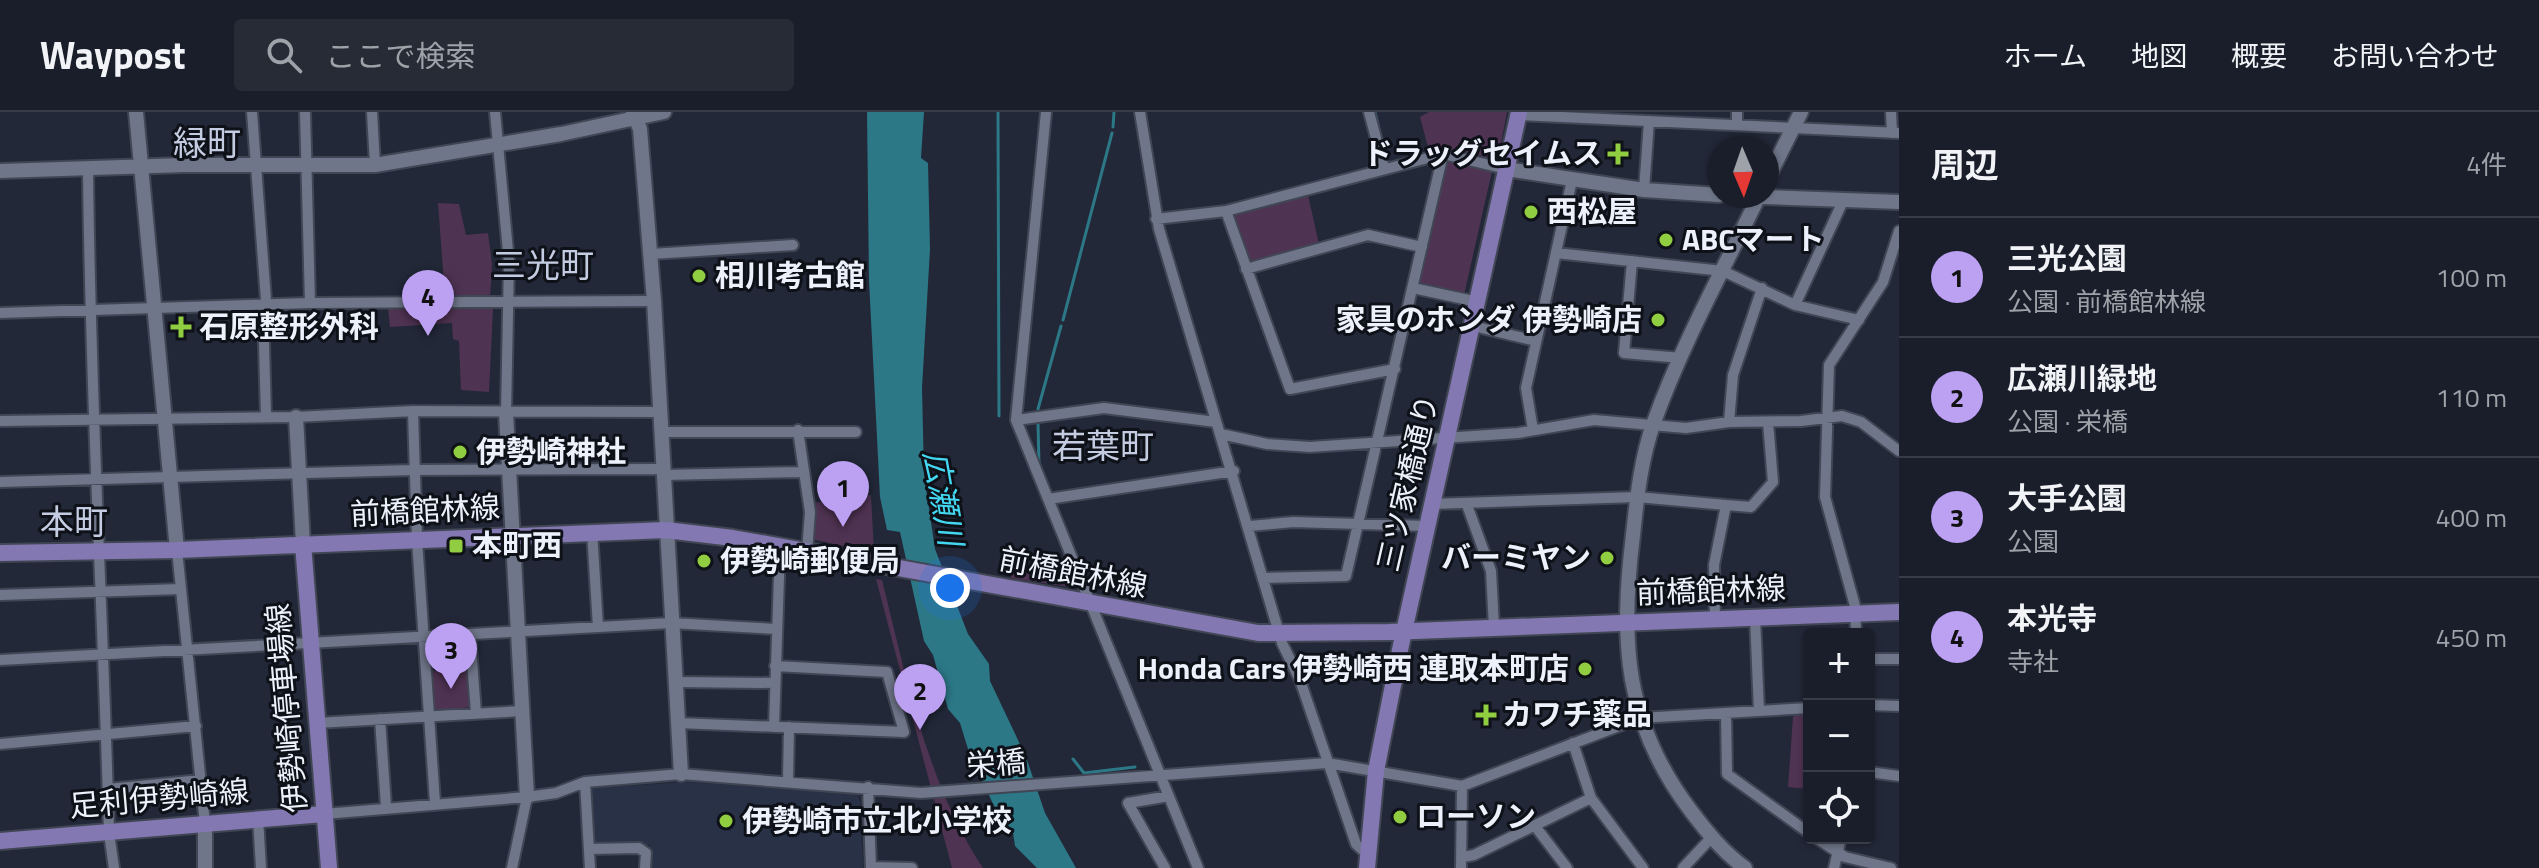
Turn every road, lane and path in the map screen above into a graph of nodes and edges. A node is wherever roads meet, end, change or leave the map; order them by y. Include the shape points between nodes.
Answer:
1 (136, 112) edge
2 (252, 112) edge
3 (305, 112) edge
4 (372, 112) edge
5 (495, 112) edge
6 (664, 112) edge
7 (1046, 112) edge
8 (1140, 112) edge
9 (1369, 112) edge
10 (1737, 112) edge
11 (1801, 112) edge
12 (1891, 112) edge
13 (1519, 113) edge
14 (1588, 115) edge
15 (634, 116) edge
16 (1649, 121) junction
17 (1737, 125) junction
18 (1793, 128) junction
19 (1895, 133) edge
20 (498, 144) junction
21 (1443, 154) junction
22 (1779, 156) edge
23 (257, 165) junction
24 (306, 165) junction
25 (375, 165) junction
26 (141, 166) junction
27 (1384, 168) junction
28 (88, 169) junction
29 (1506, 169) junction
30 (0, 171) edge
31 (1572, 180) junction
32 (1644, 190) junction
33 (1707, 194) edge
34 (1779, 197) edge
35 (1844, 199) junction
36 (1899, 202) edge
37 (1753, 208) edge
38 (1226, 211) junction
39 (1156, 219) junction
40 (1899, 231) edge
41 (793, 245) dead end
42 (1422, 247) junction
43 (1556, 253) junction
44 (651, 254) junction
45 (1632, 261) junction
46 (1246, 269) junction
47 (1723, 271) junction
48 (1413, 288) junction
49 (1762, 288) junction
50 (654, 301) junction
51 (1478, 302) junction
52 (310, 303) junction
53 (264, 304) junction
54 (509, 304) junction
55 (1795, 305) junction
56 (156, 307) junction
57 (89, 311) junction
58 (0, 313) edge
59 (1859, 320) junction
60 (1473, 326) junction
61 (1536, 341) junction
62 (1681, 358) junction
63 (1395, 369) junction
64 (413, 411) junction
65 (659, 412) junction
66 (506, 413) junction
67 (266, 417) junction
68 (296, 417) junction
69 (1825, 417) junction
70 (167, 418) junction
71 (1016, 420) junction
72 (0, 421) edge
73 (92, 421) junction
74 (1216, 422) junction
75 (1729, 422) junction
76 (1768, 422) junction
77 (1653, 424) junction
78 (798, 430) junction
79 (1533, 430) junction
80 (661, 432) junction
81 (856, 432) dead end
82 (1221, 434) junction
83 (1448, 436) junction
84 (1379, 441) junction
85 (1899, 451) edge
86 (413, 470) junction
87 (510, 470) junction
88 (1234, 471) junction
89 (663, 472) junction
90 (802, 472) junction
91 (299, 474) junction
92 (171, 477) junction
93 (95, 479) junction
94 (0, 482) edge
95 (1637, 497) junction
96 (1048, 499) junction
97 (1432, 504) junction
98 (1467, 505) junction
99 (1726, 505) junction
100 (1360, 524) junction
101 (1250, 526) junction
102 (1427, 526) junction
103 (666, 530) junction
104 (592, 531) junction
105 (513, 535) junction
106 (417, 540) junction
107 (303, 544) junction
108 (780, 547) junction
109 (177, 550) junction
110 (101, 551) junction
111 (807, 552) junction
112 (0, 553) edge
113 (1264, 578) junction
114 (181, 589) junction
115 (102, 591) junction
116 (0, 595) edge
117 (1089, 605) junction
118 (1899, 612) edge
119 (1856, 613) junction
120 (1755, 617) junction
121 (1715, 619) junction
122 (1625, 622) junction
123 (671, 623) junction
124 (598, 627) junction
125 (1494, 627) junction
126 (1856, 628) edge
127 (776, 629) junction
128 (518, 632) junction
129 (1404, 632) junction
130 (1280, 634) junction
131 (470, 635) junction
132 (424, 636) junction
133 (310, 642) junction
134 (187, 651) junction
135 (104, 655) junction
136 (1875, 659) edge
137 (1899, 659) edge
138 (0, 660) edge
139 (775, 666) junction
140 (675, 682) junction
141 (775, 683) junction
142 (1875, 705) edge
143 (1899, 706) edge
144 (1803, 708) edge
145 (522, 711) junction
146 (1759, 711) junction
147 (476, 713) junction
148 (1726, 713) junction
149 (429, 716) junction
150 (1640, 718) junction
151 (380, 719) junction
152 (317, 723) junction
153 (678, 723) junction
154 (196, 726) junction
155 (774, 727) junction
156 (789, 727) junction
157 (107, 737) junction
158 (1573, 743) junction
159 (0, 744) edge
160 (1327, 763) junction
161 (1376, 771) junction
162 (1875, 773) edge
163 (681, 774) junction
164 (1160, 775) junction
165 (1899, 776) edge
166 (201, 780) junction
167 (788, 780) junction
168 (585, 782) junction
169 (1462, 786) junction
170 (868, 787) junction
171 (108, 789) junction
172 (1169, 796) junction
173 (527, 797) junction
174 (1591, 798) junction
175 (435, 803) junction
176 (386, 806) junction
177 (324, 814) junction
178 (258, 818) junction
179 (205, 824) junction
180 (1535, 826) junction
181 (1803, 829) edge
182 (109, 833) junction
183 (1711, 838) junction
184 (0, 841) edge
185 (1824, 844) edge
186 (1840, 844) edge
187 (589, 849) junction
188 (1839, 855) junction
189 (1367, 861) edge
190 (1462, 863) edge
191 (114, 868) edge
192 (205, 868) edge
193 (261, 868) edge
194 (329, 868) edge
195 (512, 868) edge
196 (590, 868) edge
197 (645, 868) edge
198 (871, 868) edge
199 (912, 868) edge
200 (1165, 868) edge
201 (1198, 868) edge
202 (1567, 868) edge
203 (1643, 868) edge
204 (1683, 868) edge
205 (1745, 868) edge
206 (1834, 868) edge
207 (1891, 868) edge

1 - 26 street
2 - 23 street
3 - 24 street
4 - 25 street
5 - 20 street
6 - 15 street
7 - 71 street
8 - 39 street
9 - 27 street
10 - 17 street
11 - 18 street
12 - 19 street
13 - 14 street
13 - 29 main road, 三ツ家橋通り
14 - 16 street
15 - 20 street
15 - 44 street
16 - 17 street
16 - 32 street
17 - 18 street
18 - 19 street
18 - 22 street
20 - 25 street
20 - 54 street
21 - 27 street
21 - 29 street
21 - 42 street
23 - 24 street
23 - 26 street
23 - 53 street
24 - 25 street
24 - 52 street
26 - 28 street
26 - 56 street
27 - 38 street
28 - 30 street
28 - 57 street
29 - 31 street
29 - 51 main road, 三ツ家橋通り
31 - 32 street
31 - 43 street
32 - 33 street
34 - 35 street
35 - 36 street
35 - 55 street
37 - 47 street
38 - 39 street
38 - 46 street
39 - 74 street
40 - 59 street via 1883,282
41 - 44 street
42 - 46 street via 1368,235
42 - 48 street
43 - 45 street
43 - 61 street
44 - 50 street
45 - 47 street
45 - 62 street via 1624,353
46 - 63 street via 1290,389
47 - 49 street
47 - 62 street
48 - 51 street
48 - 63 street
49 - 55 street
49 - 75 street via 1733,375
50 - 54 street
50 - 65 street
51 - 60 main road, 三ツ家橋通り
52 - 53 street
52 - 54 street
53 - 56 street
53 - 67 street
54 - 66 street
55 - 59 street
56 - 57 street
56 - 70 street
57 - 58 street
57 - 73 street
59 - 69 street via 1829,365
60 - 61 street
60 - 83 main road, 三ツ家橋通り
61 - 79 street via 1525,393
62 - 77 street
63 - 84 street
64 - 66 street
64 - 68 street
64 - 86 street
65 - 66 street
65 - 80 street
66 - 87 street
67 - 68 street
67 - 70 street
68 - 91 street
69 - 76 street
69 - 85 street via 1861,422
69 - 119 street via 1825,497
70 - 73 street
70 - 92 street
71 - 74 street via 1104,408
71 - 96 street
72 - 73 street
73 - 93 street
74 - 82 street
75 - 76 street
75 - 77 street via 1686,428
76 - 99 street via 1773,482 1751,507
77 - 79 street via 1594,420
77 - 95 street
78 - 80 street
78 - 81 street
78 - 90 street
79 - 83 street
80 - 89 street
82 - 84 street via 1293,448
82 - 88 street
83 - 84 street
83 - 97 main road, 三ツ家橋通り
84 - 100 street
86 - 87 street
86 - 91 street
86 - 106 street
87 - 89 street
87 - 105 street
88 - 96 street
88 - 101 street
89 - 90 street
89 - 103 street
90 - 111 street via 810,512
91 - 92 street
91 - 107 street
92 - 93 street
92 - 109 street
93 - 94 street
93 - 110 street
95 - 98 street
95 - 99 street
95 - 122 street
96 - 117 street
97 - 98 street
97 - 102 main road, 三ツ家橋通り
98 - 125 street via 1491,571
99 - 121 street via 1714,565
100 - 101 street
100 - 102 street
100 - 113 street via 1346,576
101 - 113 street
102 - 129 main road, 三ツ家橋通り
103 - 104 main road, 前橋館林線
103 - 108 main road, 前橋館林線
103 - 123 street
104 - 105 main road, 前橋館林線
104 - 124 street
105 - 106 main road, 前橋館林線
105 - 128 street
106 - 107 main road, 前橋館林線
106 - 132 street
107 - 109 main road, 前橋館林線
107 - 133 main road, 伊勢崎停車場線
108 - 111 main road, 前橋館林線
108 - 127 street
109 - 110 main road, 前橋館林線
109 - 114 street
110 - 112 main road, 前橋館林線
110 - 115 street
111 - 117 main road, 前橋館林線
113 - 130 street
114 - 115 street
114 - 134 street
115 - 116 street
115 - 135 street
117 - 130 main road, 前橋館林線 via 1226,630
117 - 164 street
118 - 119 main road, 前橋館林線
119 - 120 main road, 前橋館林線
119 - 126 street
120 - 121 main road, 前橋館林線
120 - 146 street
121 - 122 main road, 前橋館林線
122 - 125 main road, 前橋館林線
122 - 150 street
123 - 124 street
123 - 127 street
123 - 140 street
124 - 128 street
125 - 129 main road, 前橋館林線
127 - 139 street
128 - 131 street
128 - 145 street
129 - 130 main road, 前橋館林線
129 - 161 main road, 三ツ家橋通り
130 - 160 street
131 - 132 street
131 - 147 street
132 - 133 street
132 - 149 street
133 - 134 street
133 - 152 main road, 伊勢崎停車場線
134 - 135 street
134 - 154 street
135 - 138 street
135 - 157 street
136 - 137 street
139 - 141 street
139 - 156 street via 887,672 904,732
140 - 141 street
140 - 153 street
141 - 155 street
142 - 143 street
144 - 146 street
145 - 147 street
145 - 173 street
146 - 148 street
147 - 149 street
148 - 150 street
148 - 181 street via 1727,774
149 - 151 street
149 - 175 street
150 - 158 street
150 - 183 street via 1668,779
151 - 152 street
151 - 176 street
152 - 177 main road, 伊勢崎停車場線
153 - 155 street
153 - 163 street
154 - 157 street
154 - 166 street
155 - 156 street
156 - 167 street
157 - 159 street
157 - 171 street
158 - 169 street
158 - 174 street
160 - 161 street, 栄橋
160 - 164 street, 栄橋
160 - 189 street
161 - 169 street, 栄橋
161 - 189 main road, 三ツ家橋通り
162 - 165 street
163 - 167 street, 栄橋
163 - 168 street, 栄橋
164 - 170 street, 栄橋 via 936,793
164 - 172 street
166 - 171 street
166 - 179 street
167 - 170 street, 栄橋
168 - 173 street, 栄橋
168 - 187 street
169 - 190 street
170 - 198 street
171 - 182 street
172 - 200 street via 1128,803
172 - 201 street
173 - 175 street, 栄橋
173 - 195 street
174 - 180 street
174 - 203 street
175 - 176 street, 栄橋
176 - 177 street, 栄橋
177 - 178 main road, 足利伊勢崎線
177 - 194 main road, 伊勢崎停車場線
178 - 179 main road, 足利伊勢崎線
178 - 193 street
179 - 182 main road, 足利伊勢崎線
179 - 192 street
180 - 190 street
180 - 202 street
182 - 184 main road, 足利伊勢崎線
182 - 191 street
183 - 204 street
183 - 205 street
185 - 188 street
186 - 188 street
187 - 196 street
187 - 197 street via 639,848 646,853
188 - 206 street
188 - 207 street
198 - 199 street

